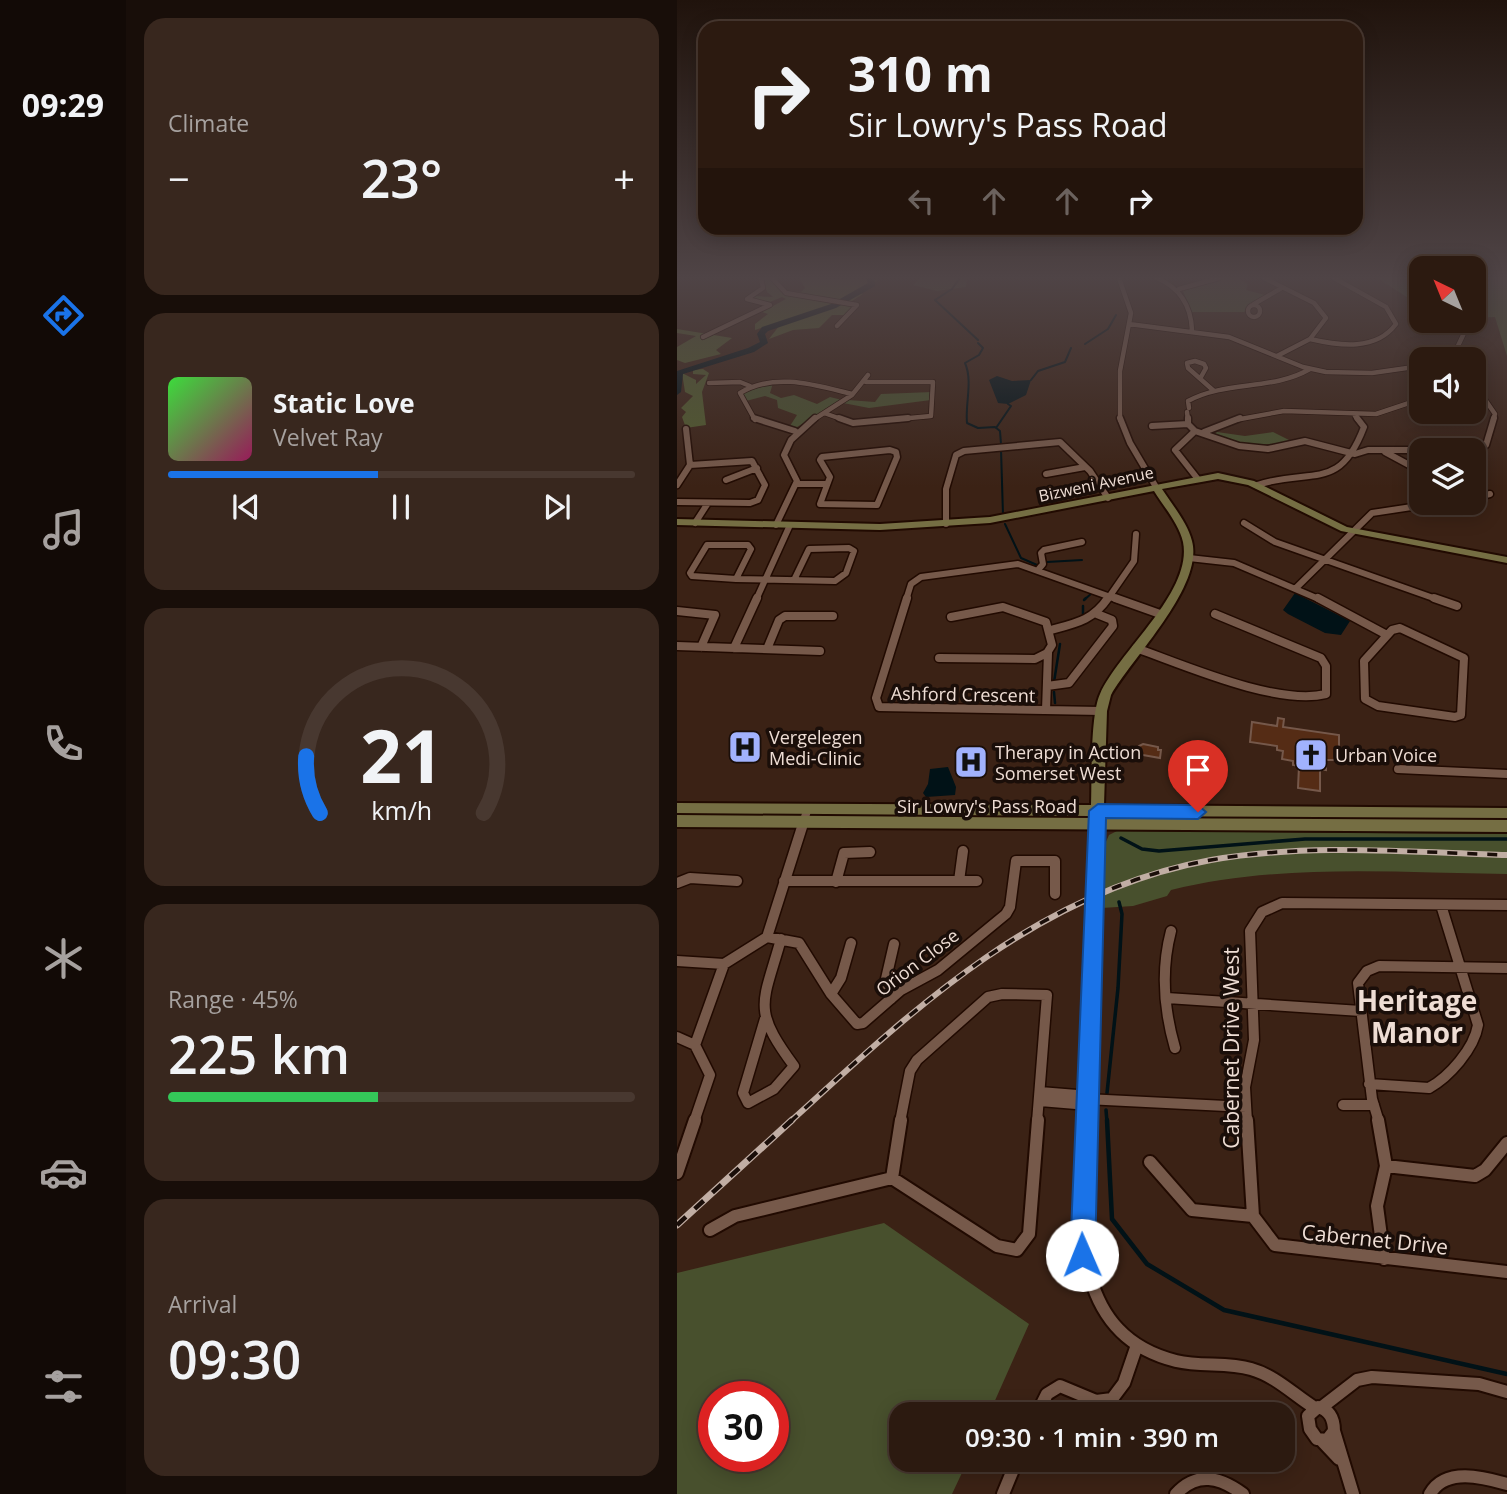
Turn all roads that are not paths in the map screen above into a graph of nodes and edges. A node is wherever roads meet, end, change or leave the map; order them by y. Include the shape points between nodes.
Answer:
1 (1124, 348) edge
2 (1256, 348) edge
3 (1293, 348) edge
4 (1277, 356) junction
5 (1409, 368) edge
6 (1310, 369) junction
7 (1201, 377) dead end
8 (709, 383) dead end
9 (751, 386) junction
10 (1214, 391) junction
11 (852, 394) junction
12 (1486, 400) edge
13 (1409, 403) edge
14 (823, 413) junction
15 (1355, 416) junction
16 (1188, 424) junction
17 (1152, 426) dead end
18 (686, 429) dead end
19 (795, 431) junction
20 (1195, 431) junction
21 (1204, 432) junction
22 (1486, 445) edge
23 (1409, 451) edge
24 (1385, 452) junction
25 (1355, 454) junction
26 (690, 465) junction
27 (1409, 465) edge
28 (1085, 467) junction
29 (757, 468) junction
30 (1046, 474) dead end
31 (1197, 478) junction
32 (726, 480) dead end
33 (796, 484) junction
34 (827, 484) junction
35 (677, 485) edge
36 (1257, 485) junction
37 (1156, 487) junction
38 (1490, 494) dead end
39 (1486, 495) edge
40 (1107, 498) junction
41 (677, 502) edge
42 (708, 503) junction
43 (1409, 507) edge
44 (677, 522) edge
45 (695, 523) junction
46 (1244, 523) dead end
47 (946, 524) junction
48 (776, 525) junction
49 (790, 525) junction
50 (1353, 532) junction
51 (1136, 534) dead end
52 (1082, 542) dead end
53 (1189, 558) junction
54 (1324, 560) junction
55 (1507, 560) edge
56 (1038, 570) junction
57 (735, 579) junction
58 (765, 580) junction
59 (794, 580) junction
60 (1297, 587) junction
61 (1110, 596) junction
62 (1457, 606) dead end
63 (677, 611) edge
64 (1096, 614) junction
65 (1160, 614) junction
66 (1215, 614) dead end
67 (833, 615) dead end
68 (951, 617) dead end
69 (1051, 630) junction
70 (1387, 635) junction
71 (677, 646) edge
72 (701, 647) junction
73 (734, 648) junction
74 (1136, 648) junction
75 (767, 649) junction
76 (820, 651) dead end
77 (1049, 653) junction
78 (939, 658) dead end
79 (1047, 686) junction
80 (1046, 710) junction
81 (1101, 711) junction
82 (1397, 769) dead end
83 (1507, 774) edge
84 (677, 808) edge
85 (1507, 813) edge
86 (806, 815) junction
87 (1097, 817) junction
88 (677, 821) edge
89 (1507, 826) edge
90 (963, 851) dead end
91 (870, 852) dead end
92 (737, 881) dead end
93 (784, 881) junction
94 (959, 881) junction
95 (977, 881) dead end
96 (677, 882) edge
97 (836, 882) junction
98 (1055, 894) dead end
99 (1441, 905) junction
100 (1507, 905) edge
101 (1171, 931) dead end
102 (767, 937) junction
103 (781, 939) junction
104 (851, 943) dead end
105 (894, 944) dead end
106 (677, 961) edge
107 (724, 964) junction
108 (1460, 968) junction
109 (1507, 968) edge
110 (831, 994) junction
111 (1167, 998) junction
112 (891, 999) junction
113 (1253, 1002) junction
114 (1361, 1012) junction
115 (765, 1019) junction
116 (677, 1037) edge
117 (695, 1045) junction
118 (1175, 1048) dead end
119 (1369, 1084) junction
120 (1040, 1097) junction
121 (1086, 1099) junction
122 (1343, 1105) dead end
123 (1374, 1105) junction
124 (1246, 1107) junction
125 (1507, 1143) edge
126 (1151, 1162) dead end
127 (1386, 1166) junction
128 (677, 1173) edge
129 (892, 1178) junction
130 (1253, 1216) junction
131 (710, 1230) dead end
132 (1384, 1259) junction
133 (1507, 1272) edge
134 (1137, 1345) junction
135 (1507, 1392) edge
136 (1340, 1394) junction
137 (1043, 1402) edge
138 (1098, 1402) edge
139 (1098, 1402) edge
140 (1315, 1410) junction
141 (1330, 1430) junction
142 (1012, 1472) edge
143 (1507, 1484) edge
144 (1003, 1494) edge
145 (1176, 1494) edge
146 (1243, 1494) edge
147 (1353, 1494) edge
148 (1430, 1494) edge

1 - 37 street via 1118,414
2 - 4 street
3 - 4 street
4 - 6 street
5 - 6 street via 1358,374
6 - 10 street via 1282,381
7 - 10 street
8 - 9 street
9 - 11 street via 790,385
9 - 19 street via 740,394 756,421
10 - 16 street via 1187,403
11 - 14 street
11 - 14 street via 867,379 933,382 931,416 853,423
12 - 22 street via 1495,414
13 - 15 street
14 - 19 street
15 - 21 street via 1276,412 1231,420
15 - 25 street via 1364,427
16 - 17 street
16 - 20 street
18 - 26 street
19 - 33 street via 784,454
20 - 21 street
20 - 31 street via 1175,450
21 - 25 street via 1249,448 1276,449 1305,441
23 - 24 street
24 - 25 street
24 - 27 street
25 - 36 street via 1334,472
26 - 29 street via 749,460
26 - 35 street
28 - 30 street
28 - 40 street
28 - 47 street via 1058,442 960,452 947,488
29 - 32 street
29 - 42 street via 765,483 756,501
31 - 36 street, Bizweni Avenue via 1235,478
31 - 37 street, Bizweni Avenue
33 - 34 street
33 - 48 street
34 - 34 street via 821,505 875,506 897,452 824,456 820,460 830,475
36 - 50 street, Bizweni Avenue
37 - 40 street, Bizweni Avenue
37 - 53 street via 1184,533
38 - 39 street
40 - 47 street, Bizweni Avenue via 1001,519
41 - 42 street
42 - 45 street
43 - 50 street via 1375,512
44 - 45 street, Bizweni Avenue
45 - 48 street, Bizweni Avenue
46 - 54 street via 1275,542
47 - 49 street, Bizweni Avenue
48 - 49 street, Bizweni Avenue
49 - 58 street
50 - 54 street
50 - 55 street, Bizweni Avenue
51 - 61 street via 1134,561
52 - 56 street via 1045,550
53 - 60 street via 1232,562
53 - 65 street via 1181,583
54 - 60 street
54 - 62 street
56 - 61 street, Ashford Crescent
56 - 80 street, Ashford Crescent via 1013,564 914,581 875,701 887,709
57 - 57 street via 751,549 748,545 710,544 690,572 694,578
57 - 58 street
58 - 59 street
58 - 73 street
59 - 59 street via 842,580 854,551 809,549
60 - 70 street
61 - 64 street
61 - 65 street, Ashford Crescent
63 - 72 street via 715,615
64 - 69 street
64 - 79 street via 1112,620 1113,626 1069,683
65 - 74 street
66 - 74 street via 1321,658 1326,666 1324,695 1315,698 1262,690
67 - 75 street via 785,616
68 - 69 street via 1008,608 1044,620
69 - 77 street via 1054,639
70 - 70 street via 1364,661 1367,701 1461,715 1464,658 1400,628
71 - 72 street
72 - 73 street
73 - 75 street
74 - 81 street via 1109,687
75 - 76 street
77 - 78 street via 1035,659
77 - 79 street
79 - 80 street
80 - 81 street, Ashford Crescent
81 - 87 street
82 - 83 street
84 - 86 street, Sir Lowry's Pass Road
85 - 87 street, Sir Lowry's Pass Road
86 - 87 street, Sir Lowry's Pass Road
86 - 88 street, Sir Lowry's Pass Road
86 - 93 street
87 - 89 street, Sir Lowry's Pass Road
87 - 121 street
90 - 94 street
91 - 97 street via 844,853
92 - 96 street via 690,878
93 - 97 street
93 - 102 street
94 - 95 street
94 - 97 street
98 - 112 street, Orion Close via 1055,861 1016,861 1006,914 938,970
99 - 100 street
99 - 108 street
99 - 113 street, Cabernet Drive West via 1277,904 1253,922 1250,931
101 - 111 street via 1166,956
102 - 103 street, Orion Close
102 - 107 street
103 - 110 street, Orion Close via 801,945
103 - 115 street via 763,997
104 - 110 street
105 - 112 street via 885,983
106 - 107 street
107 - 117 street
108 - 109 street
108 - 114 street via 1372,968 1358,983
108 - 119 street via 1478,1025 1473,1044 1434,1086
110 - 112 street, Orion Close via 857,1024
111 - 113 street
111 - 118 street via 1168,1027
113 - 114 street
113 - 124 street, Cabernet Drive West via 1254,1040 1246,1073
114 - 119 street
115 - 115 street via 794,1066 758,1101 748,1103 743,1093
116 - 117 street
117 - 128 street via 710,1075
119 - 123 street
120 - 121 street via 1076,1104
120 - 129 street via 1029,1234 1017,1250 997,1246
120 - 129 street via 1047,995 988,998 910,1071 897,1127
121 - 124 street
121 - 134 street via 1084,1264 1106,1314
122 - 123 street
123 - 127 street
124 - 130 street, Cabernet Drive West
125 - 127 street via 1476,1176
126 - 130 street via 1192,1210
127 - 132 street via 1377,1206
129 - 131 street via 735,1216
130 - 132 street, Cabernet Drive via 1281,1247
132 - 133 street, Cabernet Drive
134 - 139 street via 1119,1393 1112,1400
134 - 140 street via 1181,1362 1253,1370 1281,1383
135 - 136 street via 1479,1384 1372,1377 1357,1380
136 - 140 street
136 - 141 street
137 - 138 street via 1060,1386
140 - 141 street
140 - 141 street via 1309,1429
141 - 147 street
142 - 144 street
143 - 148 street via 1446,1477
145 - 146 street via 1199,1476 1217,1477

